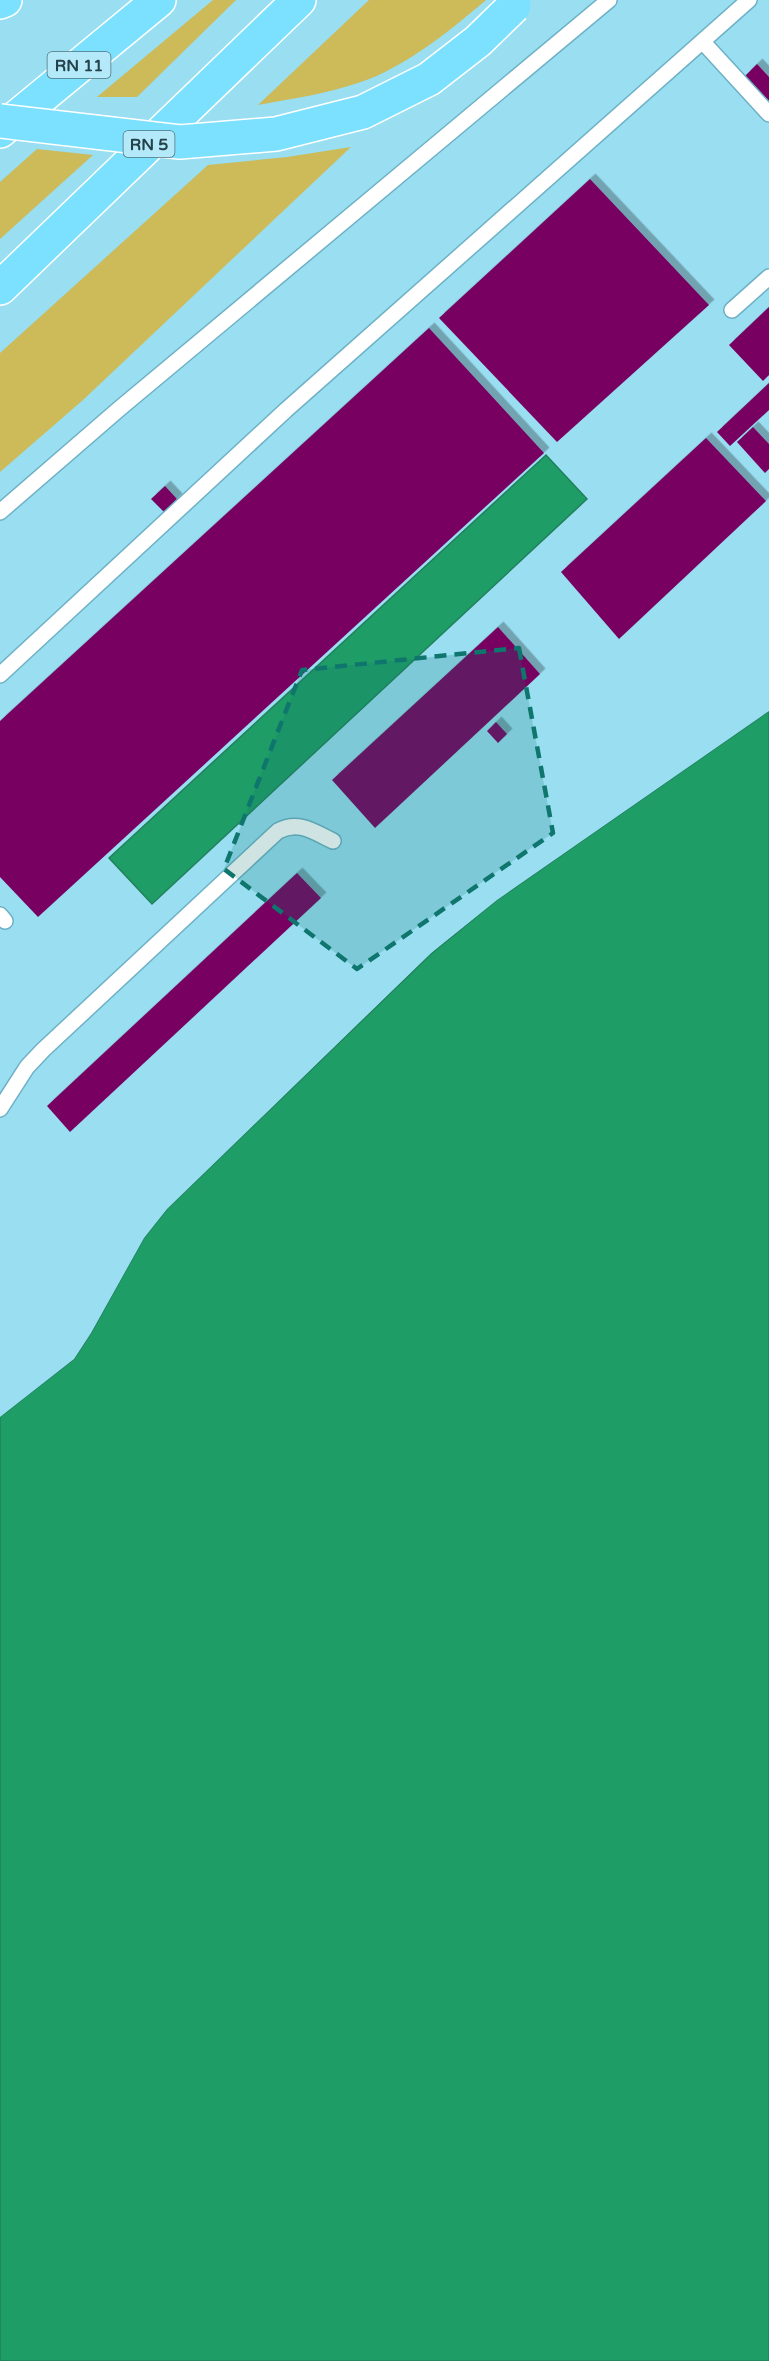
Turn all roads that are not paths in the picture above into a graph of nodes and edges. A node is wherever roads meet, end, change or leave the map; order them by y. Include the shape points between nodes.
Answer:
1 (5, 0) edge
2 (159, 0) edge
3 (299, 0) edge
4 (609, 0) edge
5 (749, 0) edge
6 (0, 2) edge
7 (516, 3) edge
8 (703, 42) junction
9 (769, 114) edge
10 (0, 122) edge
11 (0, 131) edge
12 (769, 277) edge
13 (0, 288) edge
14 (732, 310) dead end
15 (0, 512) edge
16 (0, 675) edge
17 (333, 841) dead end
18 (0, 1109) edge

1 - 6 highway
2 - 11 highway, RN 11
3 - 13 highway, RN 5
4 - 15 lane
5 - 8 lane
7 - 10 highway, bridge via 478,41 429,79 363,112 276,134 180,142
8 - 9 lane
8 - 16 lane via 286,410
12 - 14 lane
17 - 18 lane via 302,826 278,831 43,1050

